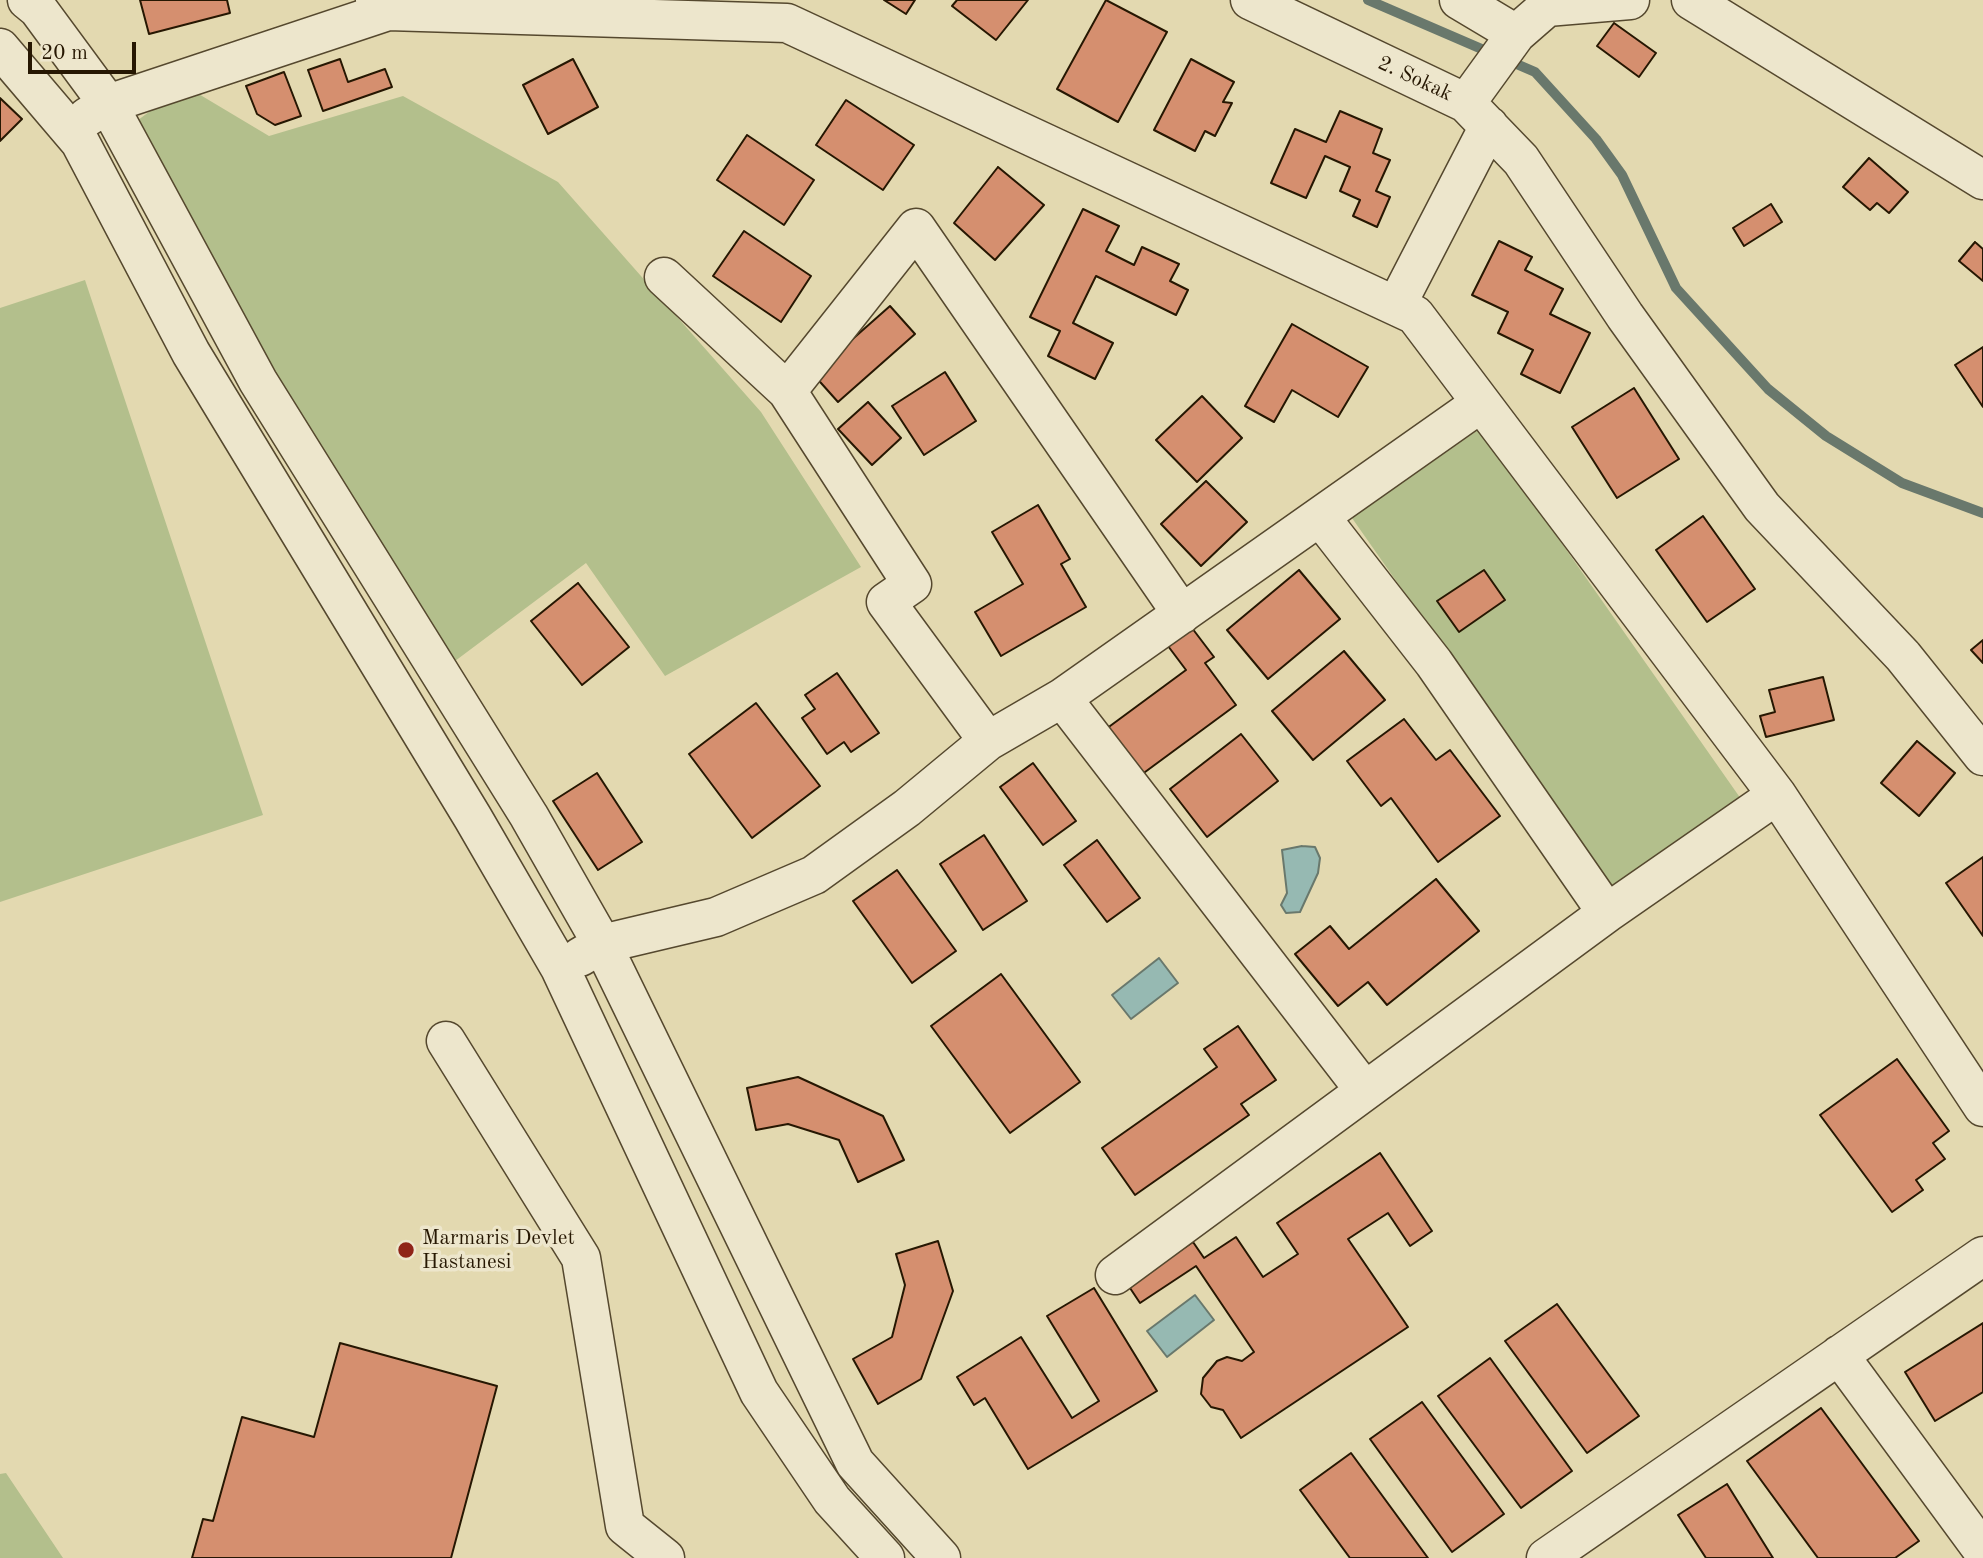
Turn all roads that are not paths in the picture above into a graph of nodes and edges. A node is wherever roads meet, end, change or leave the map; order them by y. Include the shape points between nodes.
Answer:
1 (27, 0) edge
2 (1250, 0) edge
3 (1458, 0) edge
4 (1630, 0) edge
5 (1691, 0) edge
6 (382, 6) edge
7 (1513, 39) junction
8 (0, 48) edge
9 (1480, 102) junction
10 (108, 104) junction
11 (68, 128) junction
12 (1983, 180) edge
13 (664, 277) dead end
14 (1396, 306) junction
15 (787, 391) junction
16 (1481, 403) junction
17 (1321, 518) junction
18 (1182, 614) junction
19 (1062, 698) junction
20 (988, 741) junction
21 (1983, 756) edge
22 (1777, 795) junction
23 (1607, 912) junction
24 (602, 944) junction
25 (560, 968) junction
26 (446, 1041) dead end
27 (1365, 1091) junction
28 (1983, 1107) edge
29 (1983, 1256) edge
30 (1115, 1275) dead end
31 (1839, 1355) junction
32 (1983, 1551) edge
33 (665, 1558) edge
34 (885, 1558) edge
35 (941, 1558) edge
36 (1546, 1558) edge

1 - 10 street
2 - 9 street, 2. Sokak
3 - 7 street
4 - 7 street, 2. Sokak via 1547,7
5 - 12 street
6 - 10 street
6 - 14 street via 787,23
7 - 9 street, 2. Sokak
8 - 11 street
9 - 14 street
9 - 21 street via 1762,508 1903,656
10 - 11 street
10 - 24 street via 258,381 529,816
11 - 25 street via 80,142 191,352
13 - 15 street
14 - 16 street via 1415,315
15 - 18 street via 916,228
15 - 20 street via 912,584 886,602
16 - 17 street
16 - 22 street
17 - 18 street
17 - 23 street via 1434,663
18 - 19 street
19 - 20 street
19 - 27 street
20 - 24 street via 907,808 814,875 716,917
22 - 23 street
22 - 28 street
23 - 27 street
24 - 25 street
24 - 35 street via 855,1463
25 - 34 street via 759,1392 832,1500
26 - 33 street via 581,1258 625,1526
27 - 30 street
29 - 31 street
31 - 32 street
31 - 36 street

